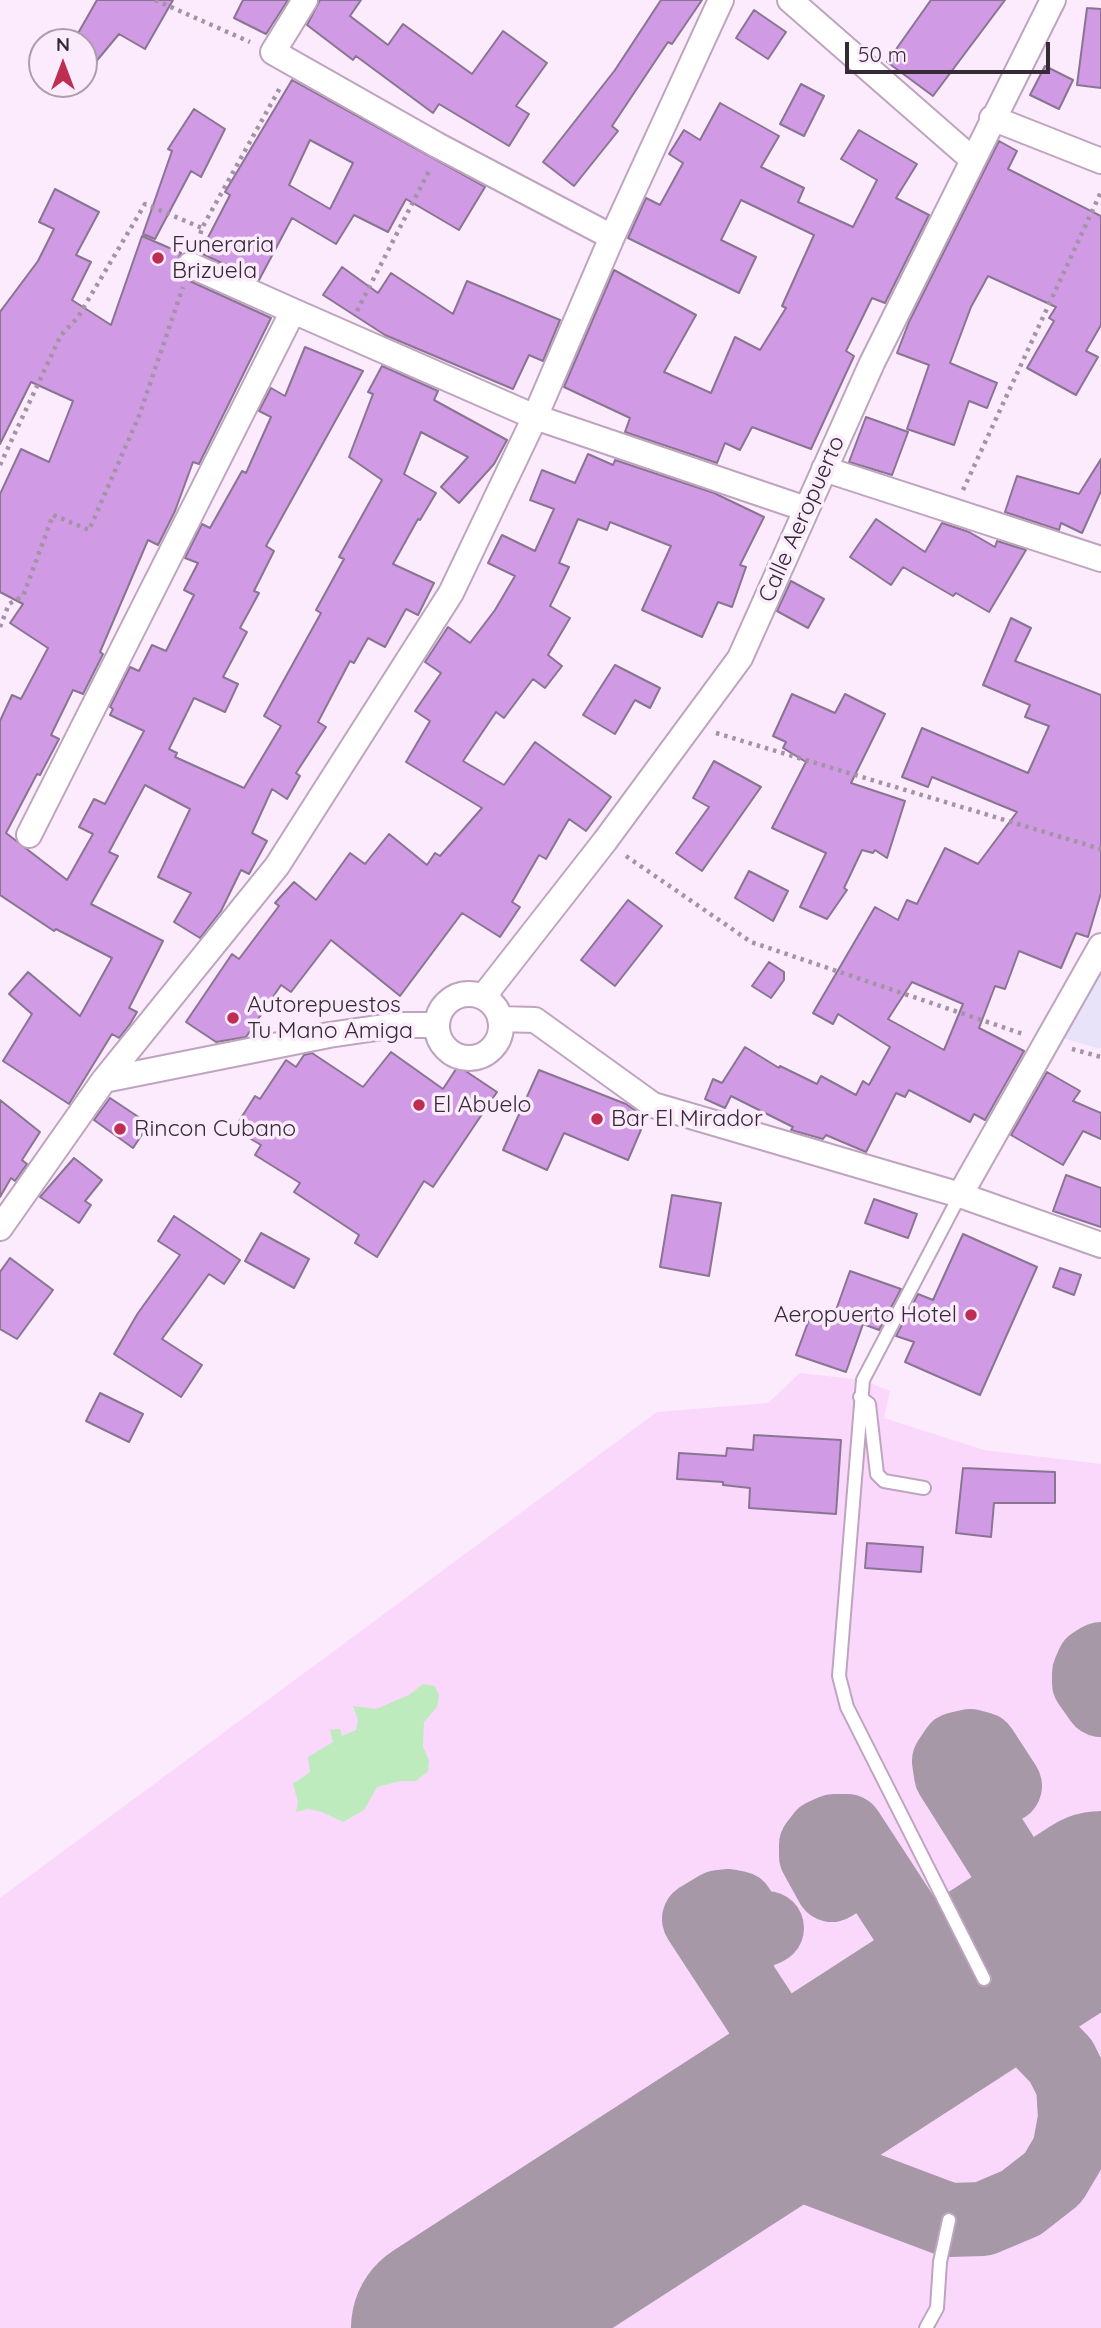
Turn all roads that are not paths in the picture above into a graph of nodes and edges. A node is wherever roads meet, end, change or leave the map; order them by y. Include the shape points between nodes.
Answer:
1 (305, 0) edge
2 (721, 0) edge
3 (790, 0) edge
4 (1053, 0) edge
5 (992, 118) junction
6 (974, 160) junction
7 (1101, 160) edge
8 (612, 237) junction
9 (190, 265) road end
10 (293, 311) junction
11 (535, 417) junction
12 (824, 469) junction
13 (806, 509) junction
14 (1101, 559) edge
15 (29, 835) dead end
16 (1101, 946) edge
17 (484, 997) junction
18 (500, 1019) junction
19 (436, 1025) junction
20 (104, 1080) junction
21 (960, 1195) junction
22 (0, 1228) edge
23 (1101, 1245) edge
24 (860, 1397) junction
25 (924, 1488) dead end
26 (984, 1979) dead end
27 (949, 2220) dead end
28 (926, 2328) edge

1 - 8 street via 283,58
2 - 8 street
3 - 6 street
4 - 5 street, Calle Aeropuerto
5 - 6 street, Calle Aeropuerto
5 - 7 street
6 - 12 street, Calle Aeropuerto
8 - 11 street
9 - 10 street
10 - 11 street
10 - 15 street
11 - 13 street
11 - 20 street via 451,593 277,866
12 - 13 street, Calle Aeropuerto
12 - 14 street
13 - 17 street, Calle Aeropuerto via 740,658
16 - 21 street
17 - 18 street
17 - 19 street via 467,994 452,998 440,1010
18 - 19 street via 495,1045 472,1058 447,1050
18 - 21 street via 536,1020 653,1105
19 - 20 street via 397,1025 329,1035
20 - 22 street
21 - 23 street
21 - 24 lane via 863,1380
24 - 25 lane via 869,1404 877,1474 884,1481
24 - 26 lane via 839,1676 847,1707
27 - 28 lane via 937,2308

